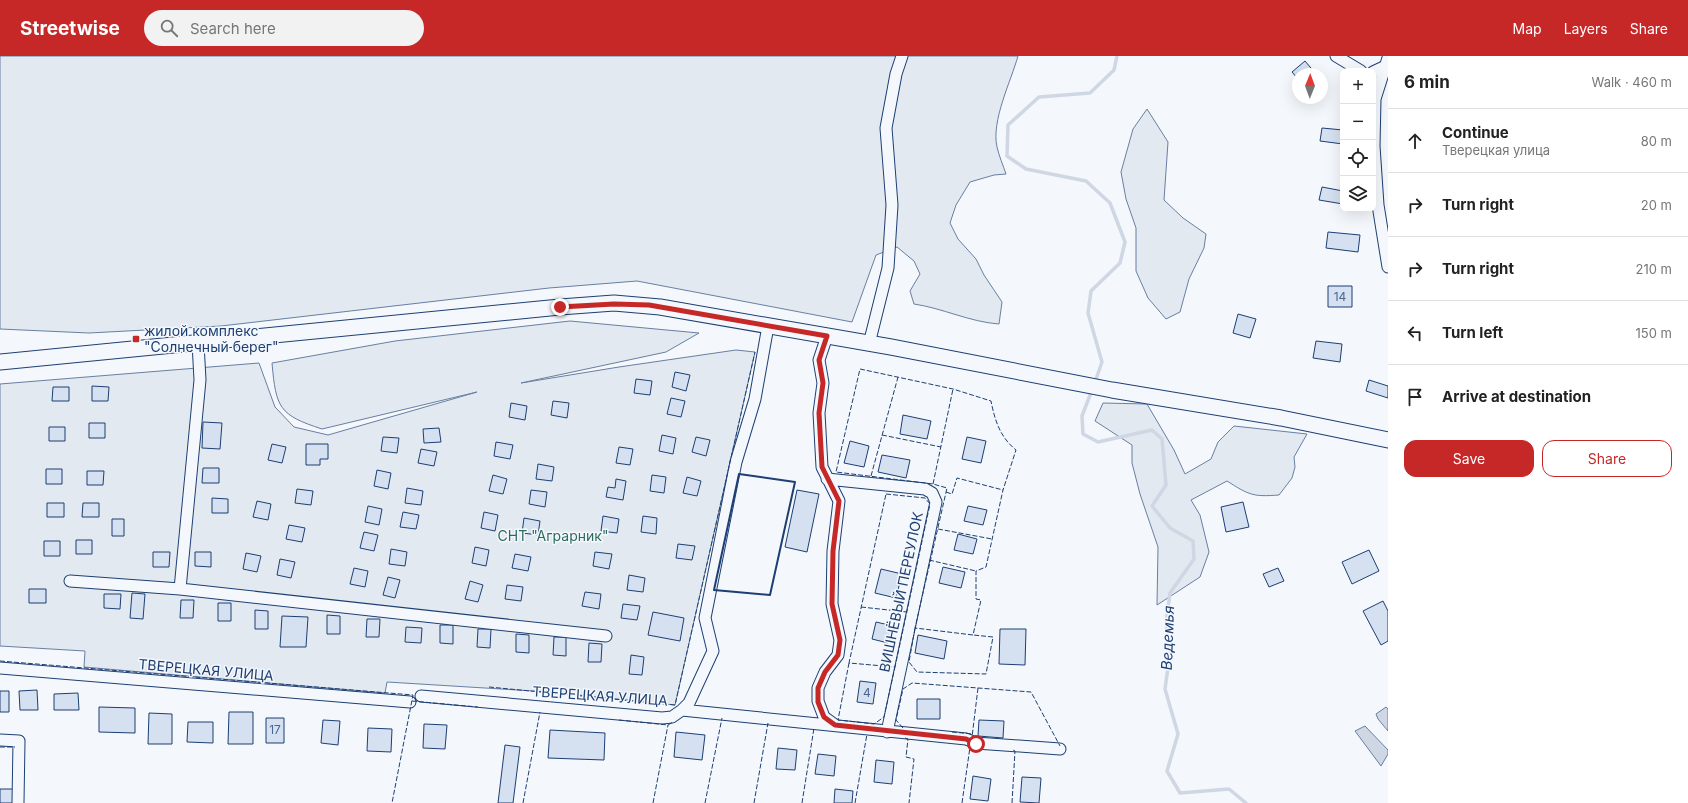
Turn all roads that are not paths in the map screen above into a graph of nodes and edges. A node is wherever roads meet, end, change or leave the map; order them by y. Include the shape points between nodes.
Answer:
1 (902, 56) edge
2 (1336, 56) edge
3 (1387, 63) edge
4 (1356, 68) edge
5 (1376, 70) edge
6 (1388, 267) edge
7 (768, 326) junction
8 (827, 336) junction
9 (198, 343) junction
10 (869, 344) junction
11 (0, 362) edge
12 (1388, 440) edge
13 (827, 479) junction
14 (70, 581) dead end
15 (180, 590) junction
16 (606, 636) dead end
17 (0, 668) edge
18 (421, 696) dead end
19 (410, 702) dead end
20 (682, 710) junction
21 (835, 725) junction
22 (887, 732) junction
23 (0, 740) edge
24 (1060, 749) dead end
25 (18, 803) edge

1 - 10 street via 886,128 892,205 888,268
2 - 4 street
3 - 5 street
3 - 6 street via 1375,99 1374,146 1378,205
7 - 8 main road
7 - 9 main road via 654,306 614,304
7 - 20 street via 755,398 736,462 705,618 712,651 689,703
8 - 10 main road
8 - 13 street via 819,360 823,383 819,413 822,467
9 - 11 main road
9 - 15 street via 200,380
10 - 12 main road via 1071,383 1281,418
13 - 21 street via 839,501 833,551 832,604 840,640 838,655 825,672 818,688 818,702 824,717
13 - 22 street, ВИШНЁВЫЙ ПЕРЕУЛОК via 925,489 932,493 936,502
14 - 15 street
15 - 16 street
17 - 19 street, ТВЕРЕЦКАЯ УЛИЦА
18 - 20 street, ТВЕРЕЦКАЯ УЛИЦА via 662,718 672,718
20 - 21 street, ТВЕРЕЦКАЯ УЛИЦА
21 - 22 street, ТВЕРЕЦКАЯ УЛИЦА
22 - 24 street, ТВЕРЕЦКАЯ УЛИЦА via 966,739 976,744
23 - 25 street via 19,741

